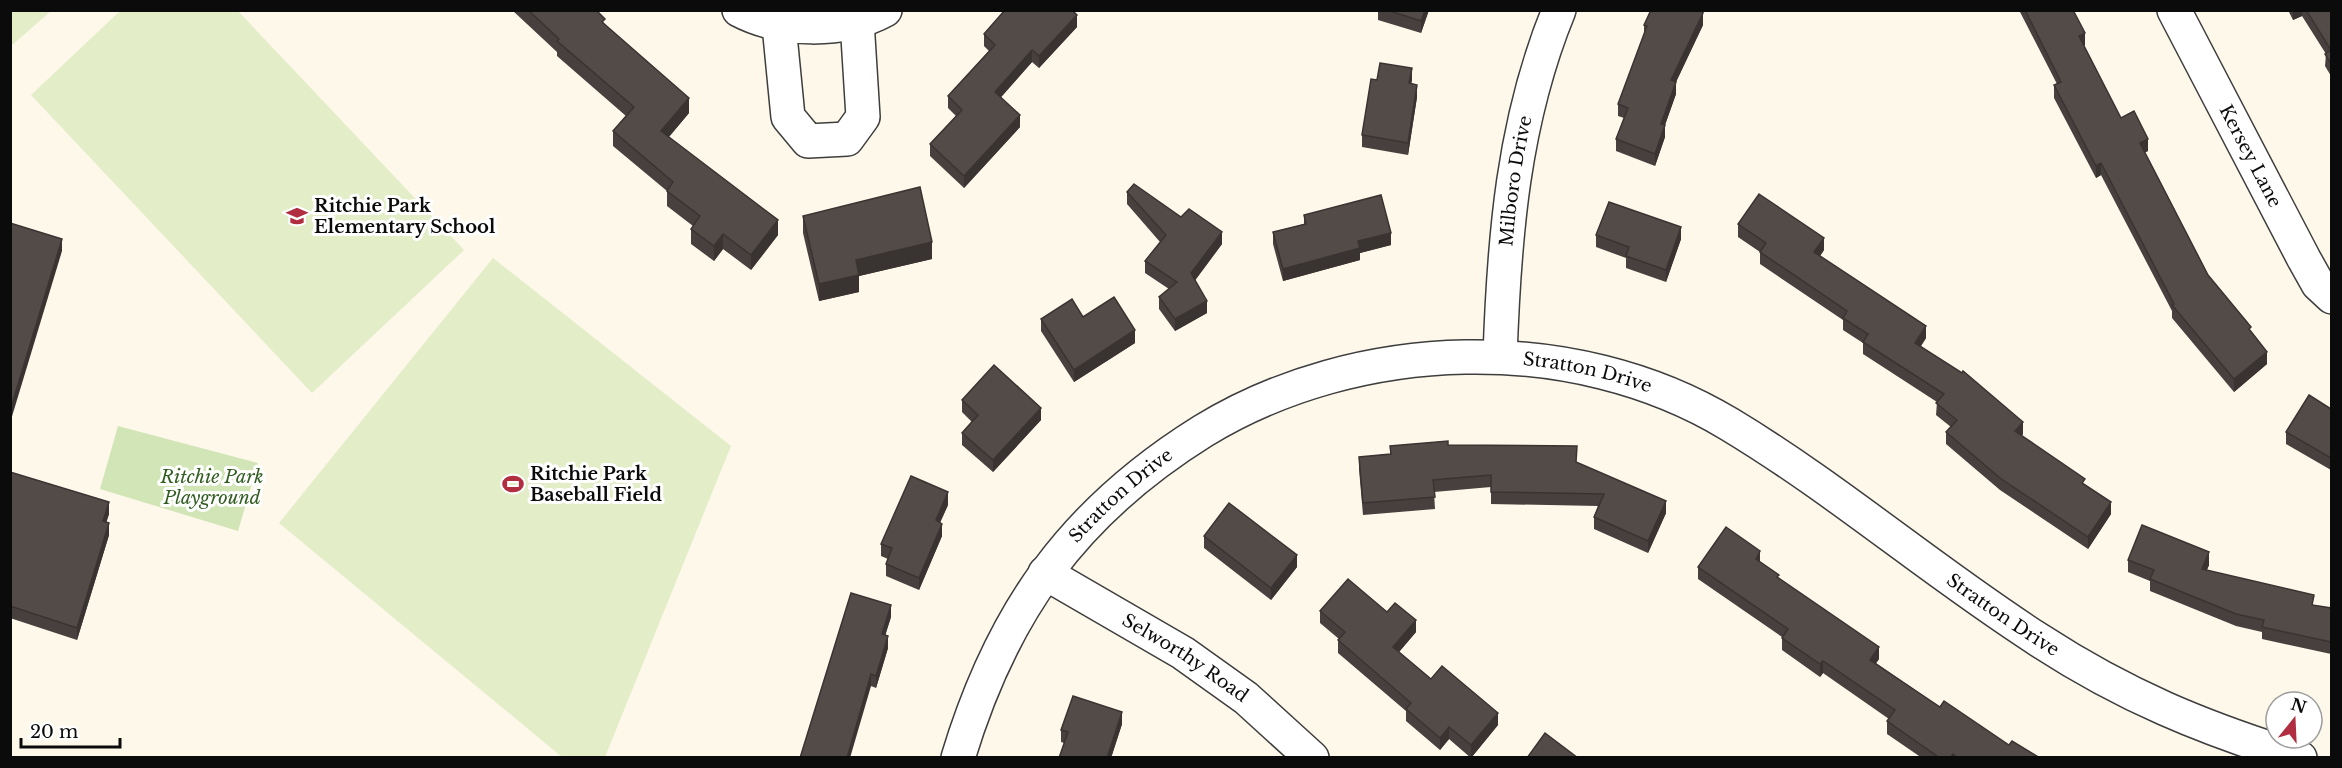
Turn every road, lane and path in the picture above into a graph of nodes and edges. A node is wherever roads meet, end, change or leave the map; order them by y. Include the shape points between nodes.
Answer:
1 (739, 10) edge
2 (1559, 10) edge
3 (2174, 10) edge
4 (871, 16) edge
5 (778, 25) junction
6 (2331, 297) edge
7 (1500, 357) junction
8 (1045, 573) junction
9 (958, 758) edge
10 (1312, 758) edge
11 (2300, 758) edge

1 - 5 street
2 - 7 street, Milboro Drive via 1528,101 1516,156 1508,214
3 - 6 street, Kersey Lane via 2304,259 2318,284
4 - 5 street via 820,26
4 - 5 street via 862,117 847,139 808,141 788,117
7 - 8 street, Stratton Drive via 1379,365 1301,385 1261,400 1162,457 1118,491
7 - 11 street, Stratton Drive via 1607,375 1668,395 1725,422 1803,472 2036,639 2095,675 2194,723
8 - 9 street, Stratton Drive via 986,675
8 - 10 street, Selworthy Road via 1183,654 1246,698

